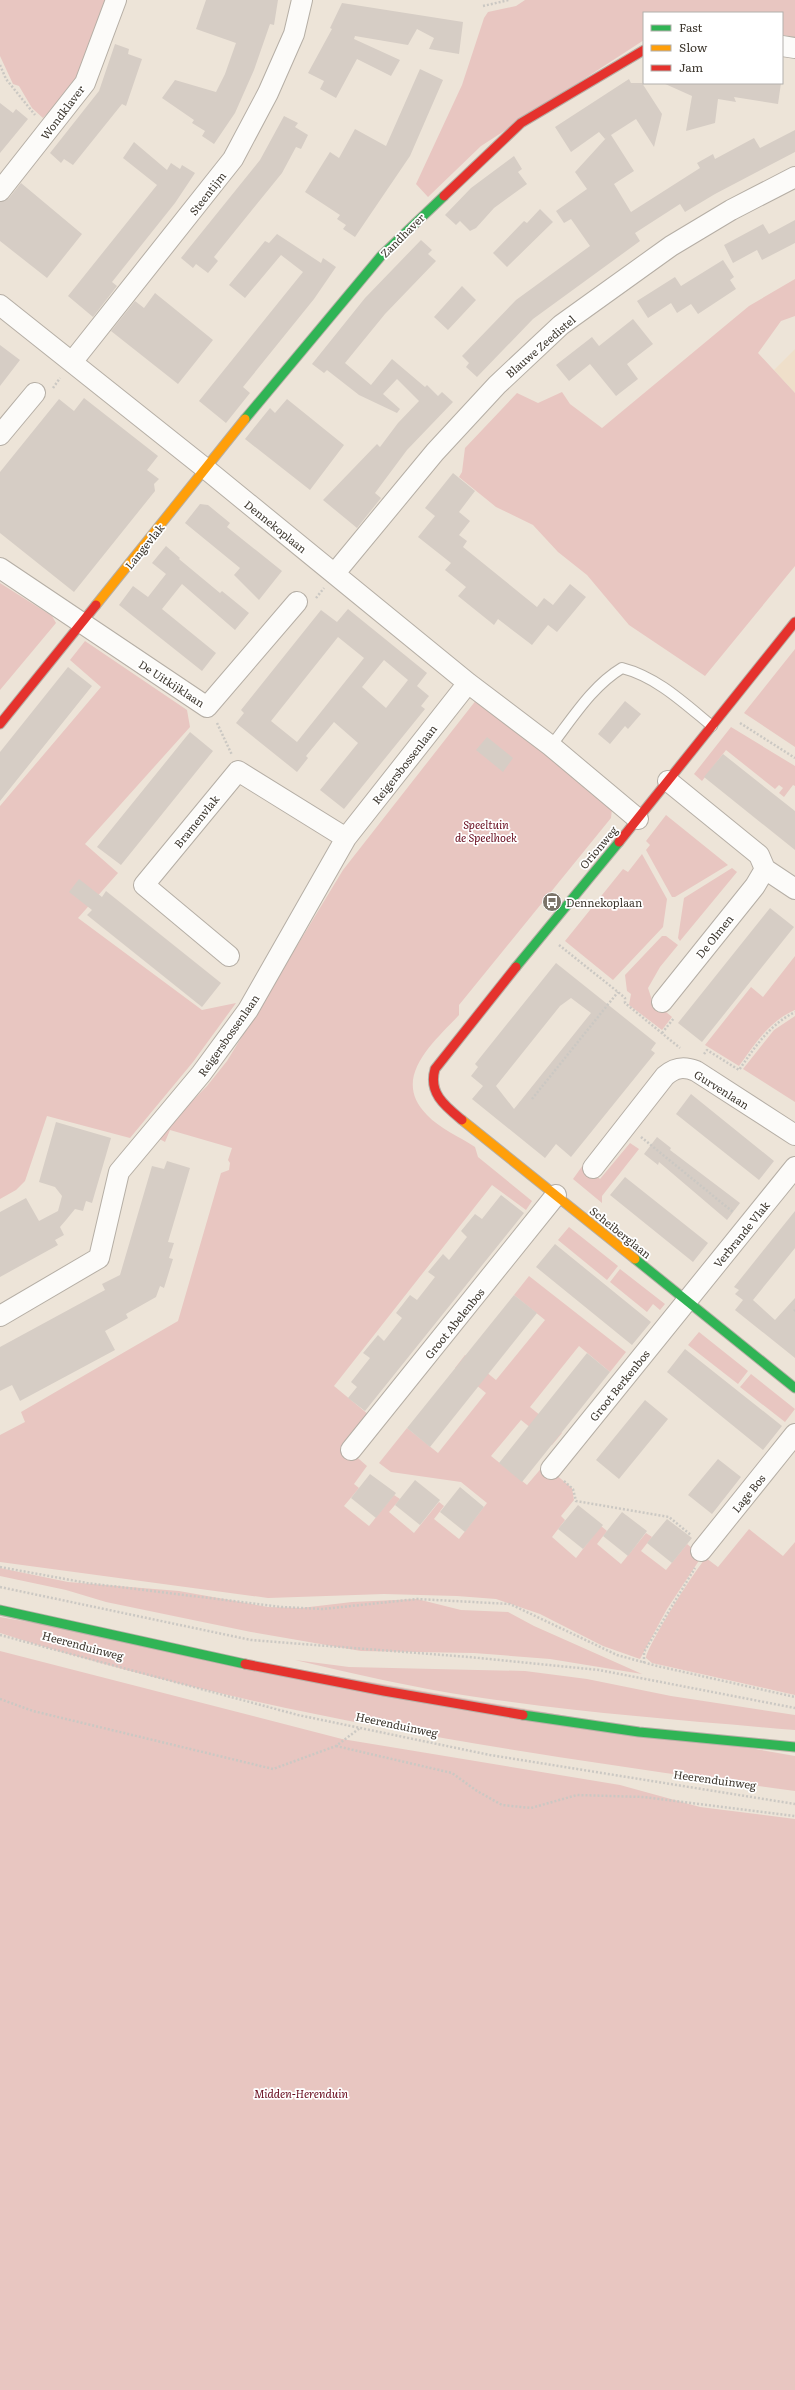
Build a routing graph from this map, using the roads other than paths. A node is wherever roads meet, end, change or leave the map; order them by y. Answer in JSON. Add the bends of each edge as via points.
{"nodes":[{"id":1,"x":116,"y":0,"type":"edge"},
{"id":2,"x":302,"y":0,"type":"edge"},
{"id":3,"x":783,"y":46,"type":"edge"},
{"id":4,"x":795,"y":48,"type":"edge"},
{"id":5,"x":643,"y":51,"type":"edge"},
{"id":6,"x":795,"y":177,"type":"edge"},
{"id":7,"x":0,"y":191,"type":"edge"},
{"id":8,"x":0,"y":305,"type":"edge"},
{"id":9,"x":72,"y":362,"type":"junction"},
{"id":10,"x":35,"y":393,"type":"road end"},
{"id":11,"x":0,"y":435,"type":"edge"},
{"id":12,"x":206,"y":469,"type":"junction"},
{"id":13,"x":0,"y":568,"type":"edge"},
{"id":14,"x":335,"y":573,"type":"junction"},
{"id":15,"x":297,"y":602,"type":"road end"},
{"id":16,"x":795,"y":622,"type":"edge"},
{"id":17,"x":82,"y":623,"type":"junction"},
{"id":18,"x":468,"y":683,"type":"junction"},
{"id":19,"x":0,"y":724,"type":"edge"},
{"id":20,"x":712,"y":726,"type":"junction"},
{"id":21,"x":551,"y":746,"type":"junction"},
{"id":22,"x":668,"y":781,"type":"junction"},
{"id":23,"x":638,"y":819,"type":"junction"},
{"id":24,"x":346,"y":838,"type":"junction"},
{"id":25,"x":765,"y":869,"type":"junction"},
{"id":26,"x":795,"y":889,"type":"edge"},
{"id":27,"x":229,"y":956,"type":"dead end"},
{"id":28,"x":662,"y":1002,"type":"dead end"},
{"id":29,"x":435,"y":1092,"type":"joint"},
{"id":30,"x":795,"y":1135,"type":"edge"},
{"id":31,"x":795,"y":1167,"type":"edge"},
{"id":32,"x":593,"y":1168,"type":"dead end"},
{"id":33,"x":556,"y":1195,"type":"junction"},
{"id":34,"x":687,"y":1300,"type":"junction"},
{"id":35,"x":0,"y":1316,"type":"edge"},
{"id":36,"x":795,"y":1388,"type":"edge"},
{"id":37,"x":795,"y":1434,"type":"edge"},
{"id":38,"x":351,"y":1450,"type":"dead end"},
{"id":39,"x":552,"y":1469,"type":"dead end"},
{"id":40,"x":698,"y":1559,"type":"road end"},
{"id":41,"x":0,"y":1610,"type":"edge"},
{"id":42,"x":795,"y":1747,"type":"edge"}],
"edges":[{"from":1,"to":7,"type":"street","name":"Wondklaver","via":[[85,83]]},
{"from":2,"to":9,"type":"street","name":"Steentijm","via":[[294,34],[234,159]]},
{"from":3,"to":4,"type":"street"},
{"from":5,"to":12,"type":"street","name":"Zandhaver","via":[[521,123],[422,215],[363,277],[286,368]]},
{"from":6,"to":14,"type":"street","name":"Blauwe Zeedistel","via":[[731,210],[671,246],[561,325],[496,385],[435,452]]},
{"from":8,"to":9,"type":"street","name":"Dennekoplaan"},
{"from":9,"to":12,"type":"street","name":"Dennekoplaan"},
{"from":10,"to":11,"type":"street"},
{"from":12,"to":14,"type":"street","name":"Dennekoplaan"},
{"from":12,"to":17,"type":"street","name":"Langevlak"},
{"from":13,"to":17,"type":"street"},
{"from":14,"to":18,"type":"street","name":"Dennekoplaan"},
{"from":15,"to":17,"type":"street","name":"De Uitkijklaan","via":[[207,707]]},
{"from":16,"to":20,"type":"street","name":"Orionweg"},
{"from":17,"to":19,"type":"street","name":"Langevlak"},
{"from":18,"to":21,"type":"street","name":"Dennekoplaan"},
{"from":18,"to":24,"type":"street","name":"Reigersbossenlaan"},
{"from":20,"to":21,"type":"lane","via":[[651,679],[622,668],[608,676],[597,687]]},
{"from":20,"to":22,"type":"street","name":"Orionweg"},
{"from":21,"to":23,"type":"street","name":"Dennekoplaan"},
{"from":22,"to":23,"type":"street","name":"Orionweg"},
{"from":22,"to":25,"type":"street","via":[[759,855]]},
{"from":23,"to":29,"type":"street","name":"Orionweg","via":[[437,1062],[432,1080]]},
{"from":24,"to":27,"type":"street","name":"Bramenvlak","via":[[238,771],[144,885]]},
{"from":24,"to":35,"type":"street","name":"Reigersbossenlaan","via":[[248,1010],[201,1074],[119,1172],[99,1258]]},
{"from":25,"to":26,"type":"street"},
{"from":25,"to":28,"type":"street","name":"De Olmen","via":[[755,886]]},
{"from":29,"to":33,"type":"street","name":"Scheiberglaan","via":[[443,1104]]},
{"from":30,"to":32,"type":"street","name":"Gurvenlaan","via":[[696,1071],[682,1067],[665,1076]]},
{"from":31,"to":34,"type":"street","name":"Verbrande Vlak"},
{"from":33,"to":34,"type":"street","name":"Scheiberglaan"},
{"from":33,"to":38,"type":"street","name":"Groot Abelenbos"},
{"from":34,"to":36,"type":"street","name":"Scheiberglaan"},
{"from":34,"to":39,"type":"street","name":"Groot Berkenbos"},
{"from":37,"to":40,"type":"street","name":"Lage Bos"},
{"from":41,"to":42,"type":"street","name":"Heerenduinweg","via":[[250,1666],[379,1691],[619,1729]]}]}
